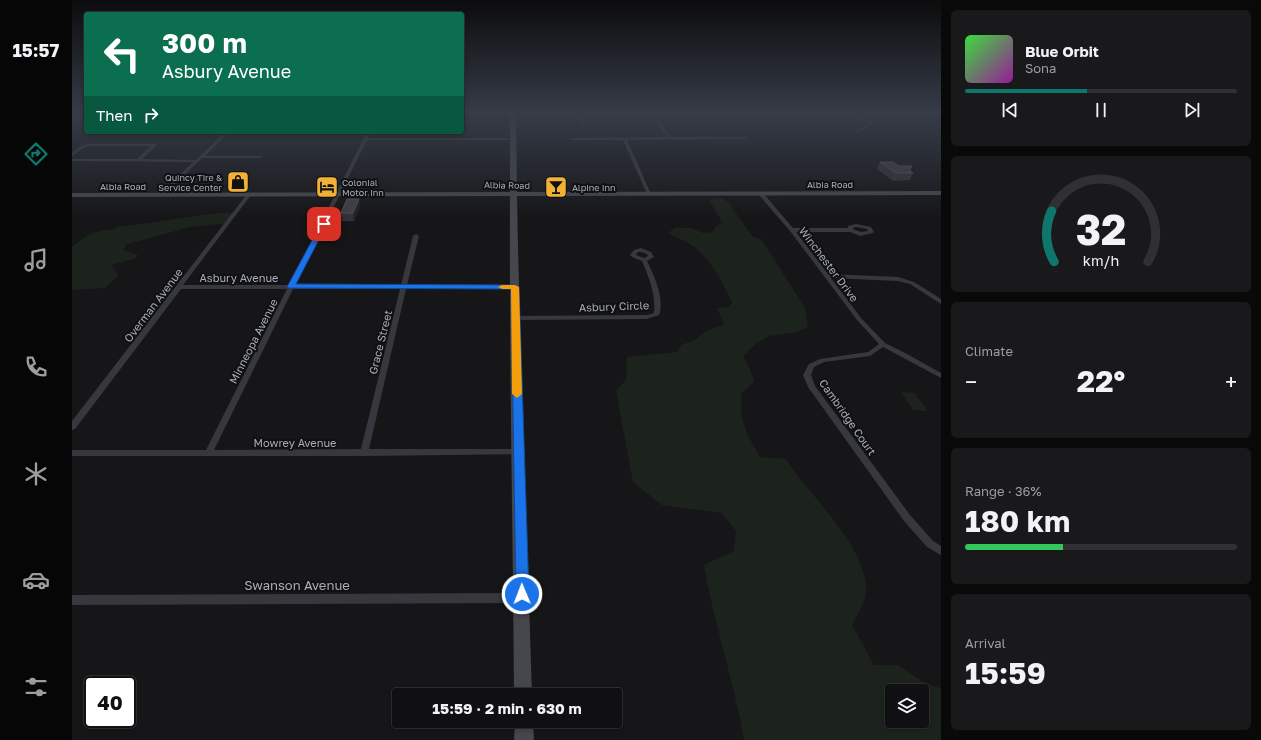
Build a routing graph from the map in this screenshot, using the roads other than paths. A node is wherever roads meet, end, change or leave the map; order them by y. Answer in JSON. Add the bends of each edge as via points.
{"nodes":[{"id":1,"x":80,"y":149,"type":"edge"},
{"id":2,"x":151,"y":149,"type":"edge"},
{"id":3,"x":209,"y":149,"type":"edge"},
{"id":4,"x":361,"y":149,"type":"edge"},
{"id":5,"x":513,"y":149,"type":"edge"},
{"id":6,"x":629,"y":149,"type":"edge"},
{"id":7,"x":72,"y":155,"type":"edge"},
{"id":8,"x":200,"y":157,"type":"junction"},
{"id":9,"x":260,"y":157,"type":"dead end"},
{"id":10,"x":72,"y":160,"type":"edge"},
{"id":11,"x":139,"y":160,"type":"junction"},
{"id":12,"x":196,"y":161,"type":"junction"},
{"id":13,"x":941,"y":193,"type":"edge"},
{"id":14,"x":339,"y":194,"type":"junction"},
{"id":15,"x":514,"y":194,"type":"junction"},
{"id":16,"x":649,"y":194,"type":"junction"},
{"id":17,"x":761,"y":194,"type":"junction"},
{"id":18,"x":72,"y":195,"type":"edge"},
{"id":19,"x":162,"y":195,"type":"junction"},
{"id":20,"x":250,"y":195,"type":"junction"},
{"id":21,"x":792,"y":230,"type":"junction"},
{"id":22,"x":851,"y":230,"type":"dead end"},
{"id":23,"x":416,"y":236,"type":"dead end"},
{"id":24,"x":644,"y":260,"type":"dead end"},
{"id":25,"x":827,"y":276,"type":"junction"},
{"id":26,"x":291,"y":287,"type":"junction"},
{"id":27,"x":403,"y":287,"type":"junction"},
{"id":28,"x":515,"y":287,"type":"junction"},
{"id":29,"x":179,"y":288,"type":"junction"},
{"id":30,"x":941,"y":302,"type":"edge"},
{"id":31,"x":514,"y":318,"type":"junction"},
{"id":32,"x":883,"y":344,"type":"junction"},
{"id":33,"x":941,"y":376,"type":"edge"},
{"id":34,"x":72,"y":427,"type":"edge"},
{"id":35,"x":519,"y":452,"type":"junction"},
{"id":36,"x":72,"y":453,"type":"edge"},
{"id":37,"x":208,"y":453,"type":"junction"},
{"id":38,"x":364,"y":453,"type":"junction"},
{"id":39,"x":941,"y":551,"type":"edge"},
{"id":40,"x":522,"y":598,"type":"junction"},
{"id":41,"x":72,"y":600,"type":"edge"},
{"id":42,"x":523,"y":688,"type":"edge"},
{"id":43,"x":524,"y":728,"type":"edge"},
{"id":44,"x":524,"y":740,"type":"edge"}],
"edges":[{"from":1,"to":7,"type":"street"},
{"from":2,"to":11,"type":"street"},
{"from":3,"to":8,"type":"street"},
{"from":4,"to":14,"type":"street","name":"Minneopa Avenue"},
{"from":5,"to":15,"type":"street"},
{"from":6,"to":16,"type":"street"},
{"from":8,"to":9,"type":"street"},
{"from":8,"to":12,"type":"street"},
{"from":10,"to":11,"type":"street"},
{"from":11,"to":12,"type":"street"},
{"from":12,"to":19,"type":"street"},
{"from":13,"to":17,"type":"street","name":"Albia Road"},
{"from":14,"to":15,"type":"street","name":"Albia Road"},
{"from":14,"to":20,"type":"street","name":"Albia Road"},
{"from":14,"to":26,"type":"street","name":"Minneopa Avenue"},
{"from":15,"to":16,"type":"street","name":"Albia Road"},
{"from":15,"to":28,"type":"street"},
{"from":16,"to":17,"type":"street","name":"Albia Road"},
{"from":17,"to":21,"type":"street","name":"Winchester Drive"},
{"from":18,"to":19,"type":"street","name":"Albia Road"},
{"from":19,"to":20,"type":"street","name":"Albia Road"},
{"from":20,"to":29,"type":"street","name":"Overman Avenue"},
{"from":21,"to":22,"type":"street"},
{"from":21,"to":25,"type":"street","name":"Winchester Drive"},
{"from":23,"to":27,"type":"street","name":"Grace Street"},
{"from":24,"to":31,"type":"street","name":"Asbury Circle","via":[[657,297],[657,314],[647,317]]},
{"from":25,"to":30,"type":"street","via":[[898,279],[912,283]]},
{"from":25,"to":32,"type":"street","name":"Winchester Drive","via":[[864,326]]},
{"from":26,"to":27,"type":"street","name":"Asbury Avenue"},
{"from":26,"to":29,"type":"street","name":"Asbury Avenue"},
{"from":26,"to":37,"type":"street","name":"Minneopa Avenue"},
{"from":27,"to":28,"type":"street","name":"Asbury Avenue"},
{"from":27,"to":38,"type":"street","name":"Grace Street"},
{"from":28,"to":31,"type":"street"},
{"from":29,"to":34,"type":"street","name":"Overman Avenue"},
{"from":31,"to":35,"type":"street"},
{"from":32,"to":33,"type":"street"},
{"from":32,"to":39,"type":"street","name":"Cambridge Court","via":[[870,354],[822,360],[811,366],[807,375],[812,387],[907,518],[930,544]]},
{"from":35,"to":38,"type":"street","name":"Mowrey Avenue"},
{"from":35,"to":40,"type":"street"},
{"from":36,"to":37,"type":"street","name":"Mowrey Avenue"},
{"from":37,"to":38,"type":"street","name":"Mowrey Avenue"},
{"from":40,"to":41,"type":"street","name":"Swanson Avenue"},
{"from":40,"to":42,"type":"street"},
{"from":43,"to":44,"type":"street"}]}
